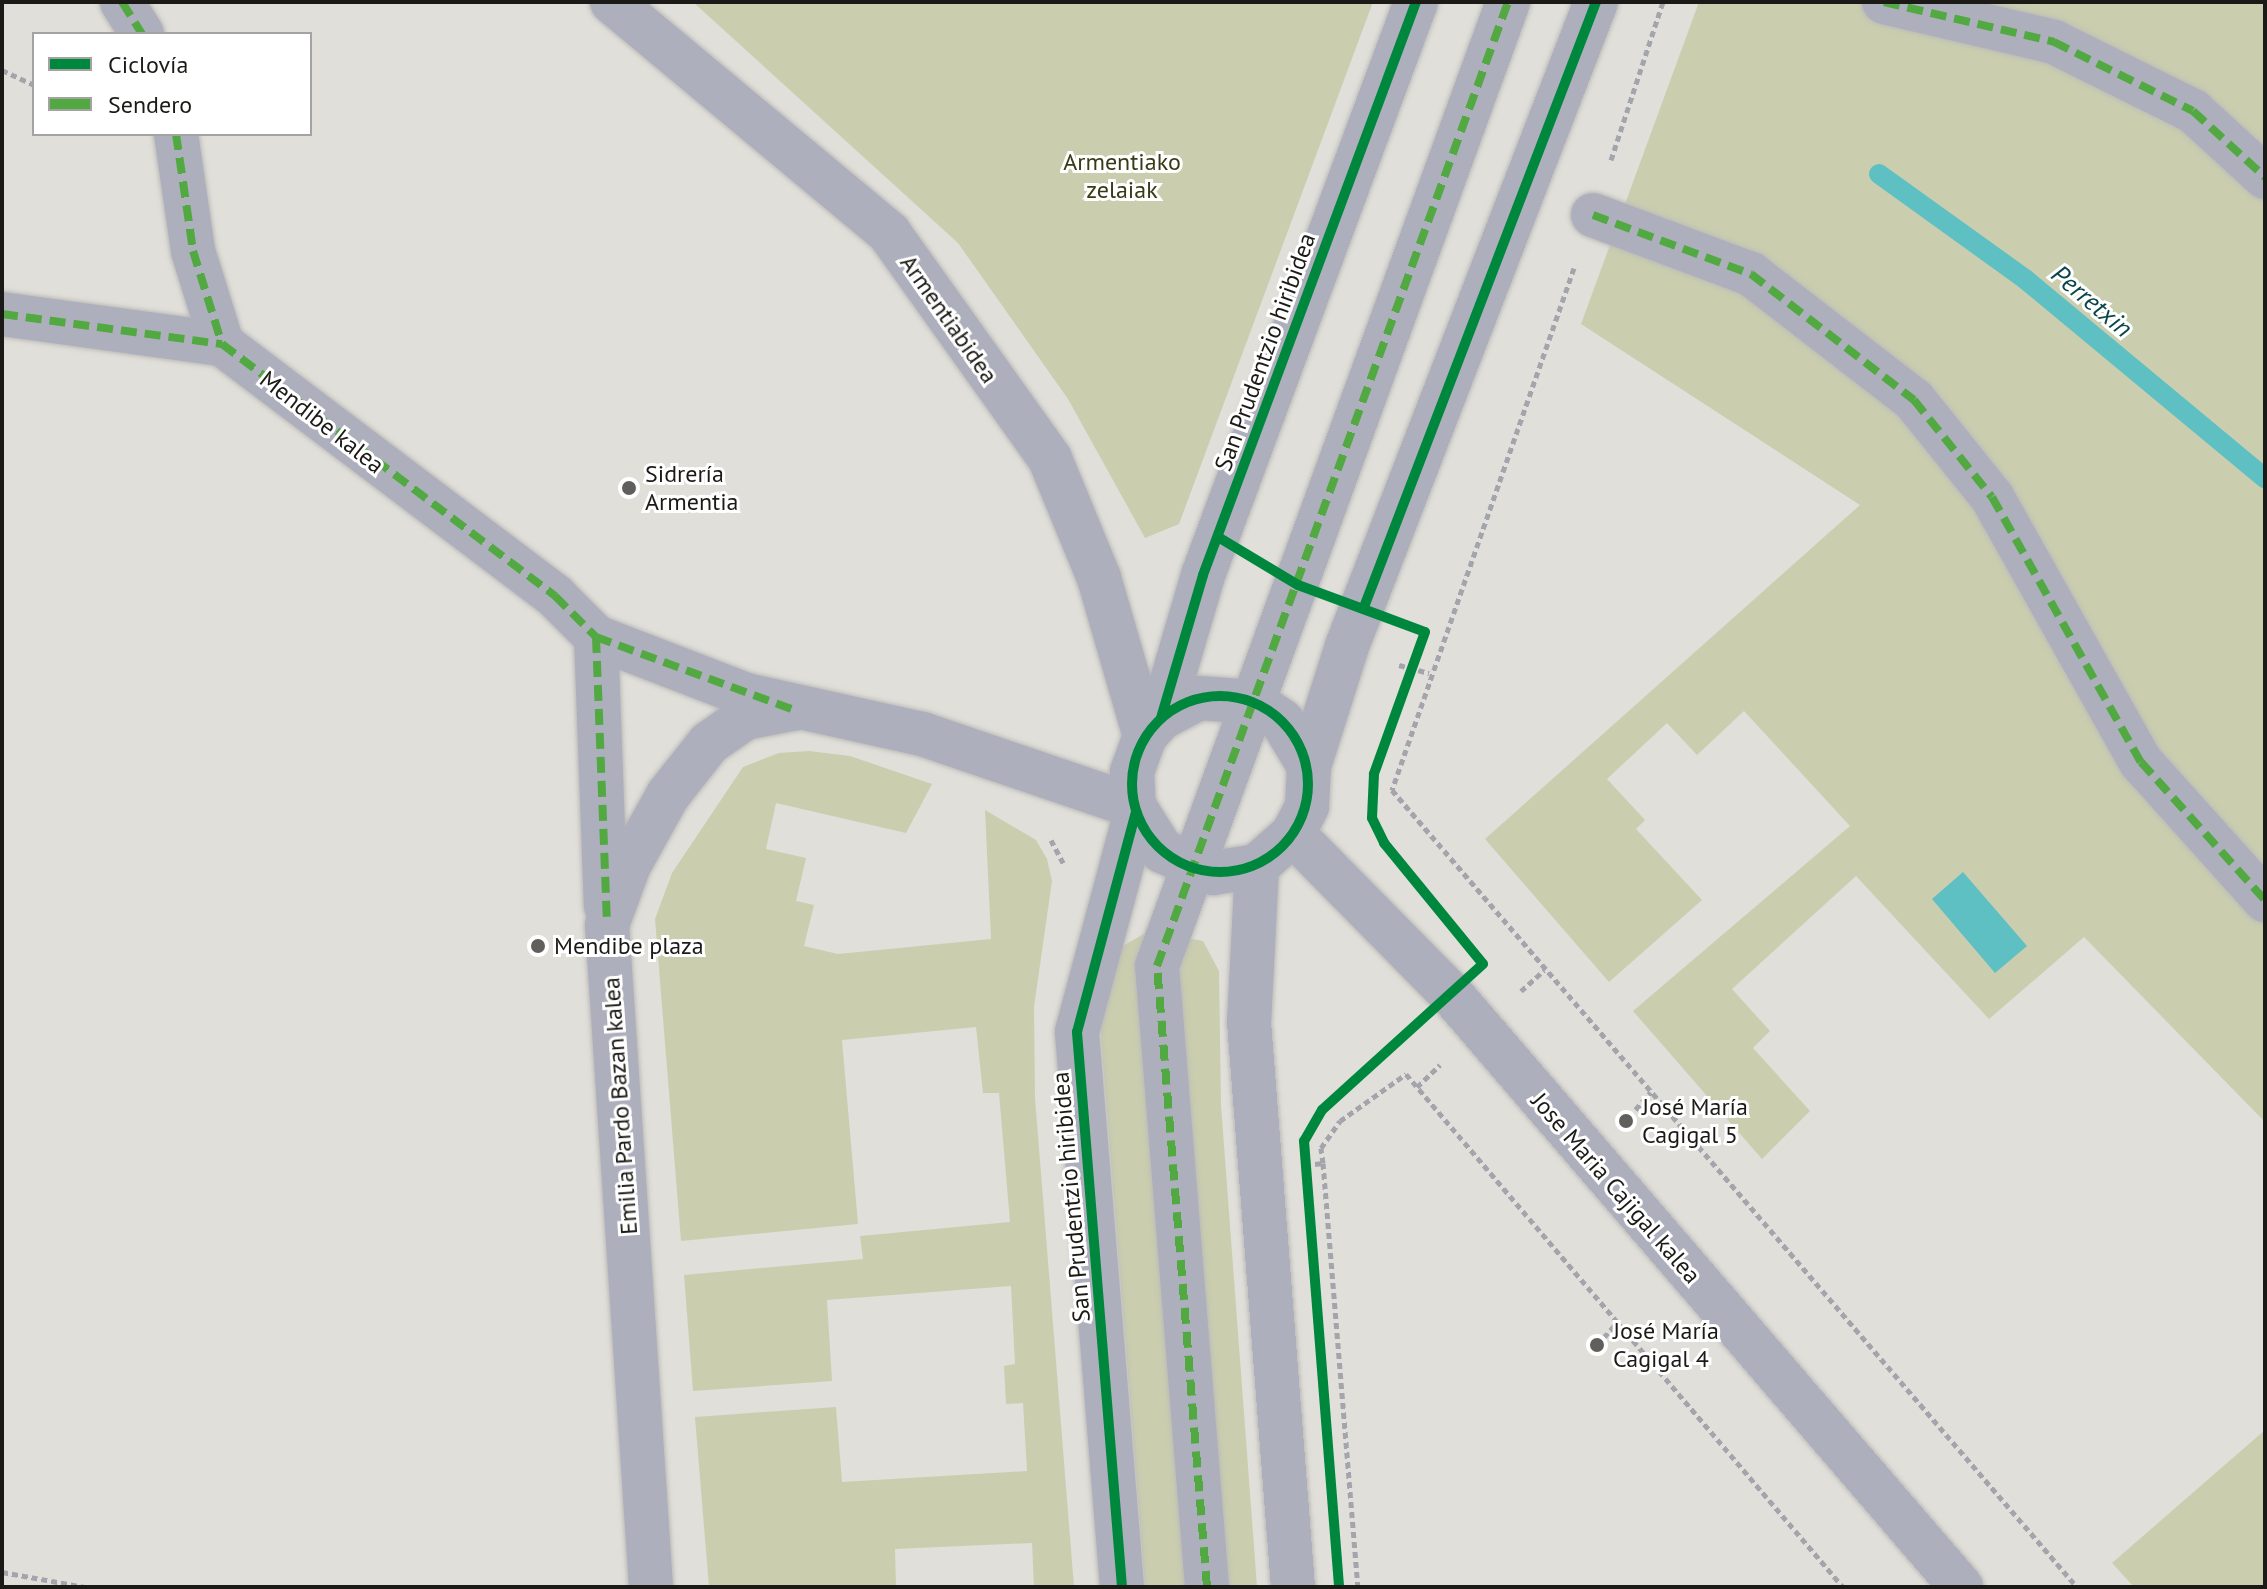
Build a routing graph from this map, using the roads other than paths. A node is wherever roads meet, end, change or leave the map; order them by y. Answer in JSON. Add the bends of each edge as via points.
{"nodes":[{"id":1,"x":122,"y":2,"type":"edge"},
{"id":2,"x":612,"y":2,"type":"edge"},
{"id":3,"x":1416,"y":2,"type":"edge"},
{"id":4,"x":1508,"y":2,"type":"edge"},
{"id":5,"x":1596,"y":2,"type":"edge"},
{"id":6,"x":1884,"y":2,"type":"edge"},
{"id":7,"x":141,"y":32,"type":"edge"},
{"id":8,"x":176,"y":136,"type":"edge"},
{"id":9,"x":2265,"y":177,"type":"edge"},
{"id":10,"x":1593,"y":215,"type":"road end"},
{"id":11,"x":2,"y":314,"type":"edge"},
{"id":12,"x":222,"y":344,"type":"junction"},
{"id":13,"x":596,"y":637,"type":"junction"},
{"id":14,"x":1254,"y":702,"type":"junction"},
{"id":15,"x":792,"y":709,"type":"junction"},
{"id":16,"x":1153,"y":727,"type":"junction"},
{"id":17,"x":1309,"y":766,"type":"junction"},
{"id":18,"x":1135,"y":809,"type":"junction"},
{"id":19,"x":1293,"y":834,"type":"junction"},
{"id":20,"x":1257,"y":866,"type":"junction"},
{"id":21,"x":1194,"y":869,"type":"junction"},
{"id":22,"x":2265,"y":900,"type":"edge"},
{"id":23,"x":607,"y":925,"type":"junction"},
{"id":24,"x":651,"y":1587,"type":"edge"},
{"id":25,"x":1122,"y":1587,"type":"edge"},
{"id":26,"x":1207,"y":1587,"type":"edge"},
{"id":27,"x":1293,"y":1587,"type":"edge"},
{"id":28,"x":1961,"y":1587,"type":"edge"}],
"edges":[{"from":1,"to":7,"type":"street"},
{"from":2,"to":16,"type":"street","name":"Armentiabidea","via":[[889,233],[1050,459]]},
{"from":3,"to":16,"type":"street","name":"San Prudentzio hiribidea","via":[[1203,575]]},
{"from":4,"to":14,"type":"street"},
{"from":5,"to":17,"type":"street","via":[[1347,646]]},
{"from":6,"to":9,"type":"street","via":[[2054,42],[2193,111]]},
{"from":8,"to":12,"type":"street","via":[[193,251]]},
{"from":10,"to":22,"type":"street","via":[[1751,274],[1914,400],[1992,497],[2141,762]]},
{"from":11,"to":12,"type":"street","name":"Mendibe kalea"},
{"from":12,"to":13,"type":"street","name":"Mendibe kalea","via":[[555,596]]},
{"from":13,"to":15,"type":"street","name":"Mendibe kalea"},
{"from":13,"to":23,"type":"street"},
{"from":14,"to":16,"type":"street","via":[[1199,698]]},
{"from":14,"to":17,"type":"street","via":[[1282,721]]},
{"from":14,"to":21,"type":"street"},
{"from":15,"to":18,"type":"street","via":[[922,734]]},
{"from":15,"to":23,"type":"street","name":"Emilia Pardo Bazan kalea","via":[[745,718],[709,743],[668,795],[637,851]]},
{"from":16,"to":18,"type":"street","name":"San Prudentzio hiribidea","via":[[1132,772]]},
{"from":17,"to":19,"type":"street","via":[[1307,806]]},
{"from":18,"to":21,"type":"street","via":[[1162,851]]},
{"from":18,"to":25,"type":"street","name":"San Prudentzio hiribidea","via":[[1077,1032]]},
{"from":19,"to":20,"type":"street"},
{"from":19,"to":28,"type":"street","name":"Jose Maria Cajigal kalea","via":[[1452,995]]},
{"from":20,"to":21,"type":"street","via":[[1213,873]]},
{"from":20,"to":27,"type":"street","via":[[1249,1022]]},
{"from":21,"to":26,"type":"street","via":[[1157,966]]},
{"from":23,"to":24,"type":"street","name":"Emilia Pardo Bazan kalea"}]}
